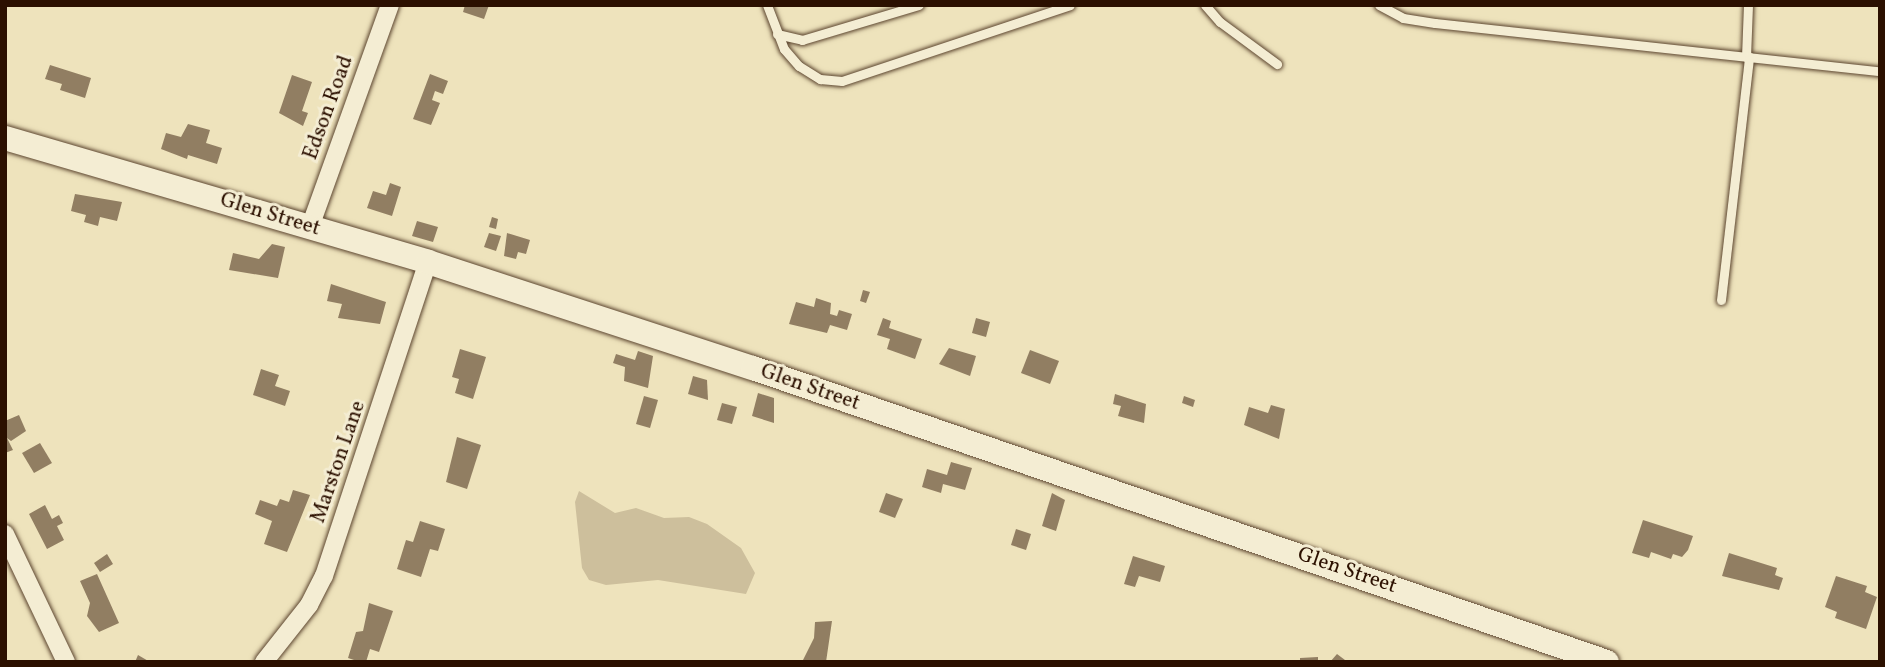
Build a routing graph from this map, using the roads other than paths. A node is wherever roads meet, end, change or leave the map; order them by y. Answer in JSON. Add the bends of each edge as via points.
{"nodes":[{"id":1,"x":390,"y":5,"type":"edge"},
{"id":2,"x":767,"y":5,"type":"edge"},
{"id":3,"x":919,"y":5,"type":"edge"},
{"id":4,"x":1070,"y":5,"type":"edge"},
{"id":5,"x":1205,"y":5,"type":"edge"},
{"id":6,"x":1379,"y":5,"type":"edge"},
{"id":7,"x":1748,"y":5,"type":"edge"},
{"id":8,"x":776,"y":34,"type":"junction"},
{"id":9,"x":1747,"y":57,"type":"junction"},
{"id":10,"x":1277,"y":64,"type":"dead end"},
{"id":11,"x":1880,"y":71,"type":"edge"},
{"id":12,"x":5,"y":138,"type":"edge"},
{"id":13,"x":310,"y":227,"type":"junction"},
{"id":14,"x":428,"y":262,"type":"junction"},
{"id":15,"x":1721,"y":300,"type":"dead end"},
{"id":16,"x":5,"y":534,"type":"edge"},
{"id":17,"x":65,"y":662,"type":"edge"},
{"id":18,"x":264,"y":662,"type":"edge"},
{"id":19,"x":1607,"y":662,"type":"edge"}],
"edges":[{"from":1,"to":13,"type":"street","name":"Edson Road"},
{"from":2,"to":8,"type":"lane"},
{"from":3,"to":8,"type":"lane","via":[[802,40]]},
{"from":4,"to":8,"type":"lane","via":[[842,81],[820,79],[799,66]]},
{"from":5,"to":10,"type":"lane"},
{"from":6,"to":9,"type":"lane","via":[[1403,18],[1435,23]]},
{"from":7,"to":9,"type":"lane"},
{"from":9,"to":11,"type":"lane"},
{"from":9,"to":15,"type":"lane"},
{"from":12,"to":13,"type":"street","name":"Glen Street"},
{"from":13,"to":14,"type":"street","name":"Glen Street"},
{"from":14,"to":18,"type":"street","name":"Marston Lane","via":[[324,576],[309,605]]},
{"from":14,"to":19,"type":"street","name":"Glen Street","via":[[754,368]]},
{"from":16,"to":17,"type":"street"}]}
